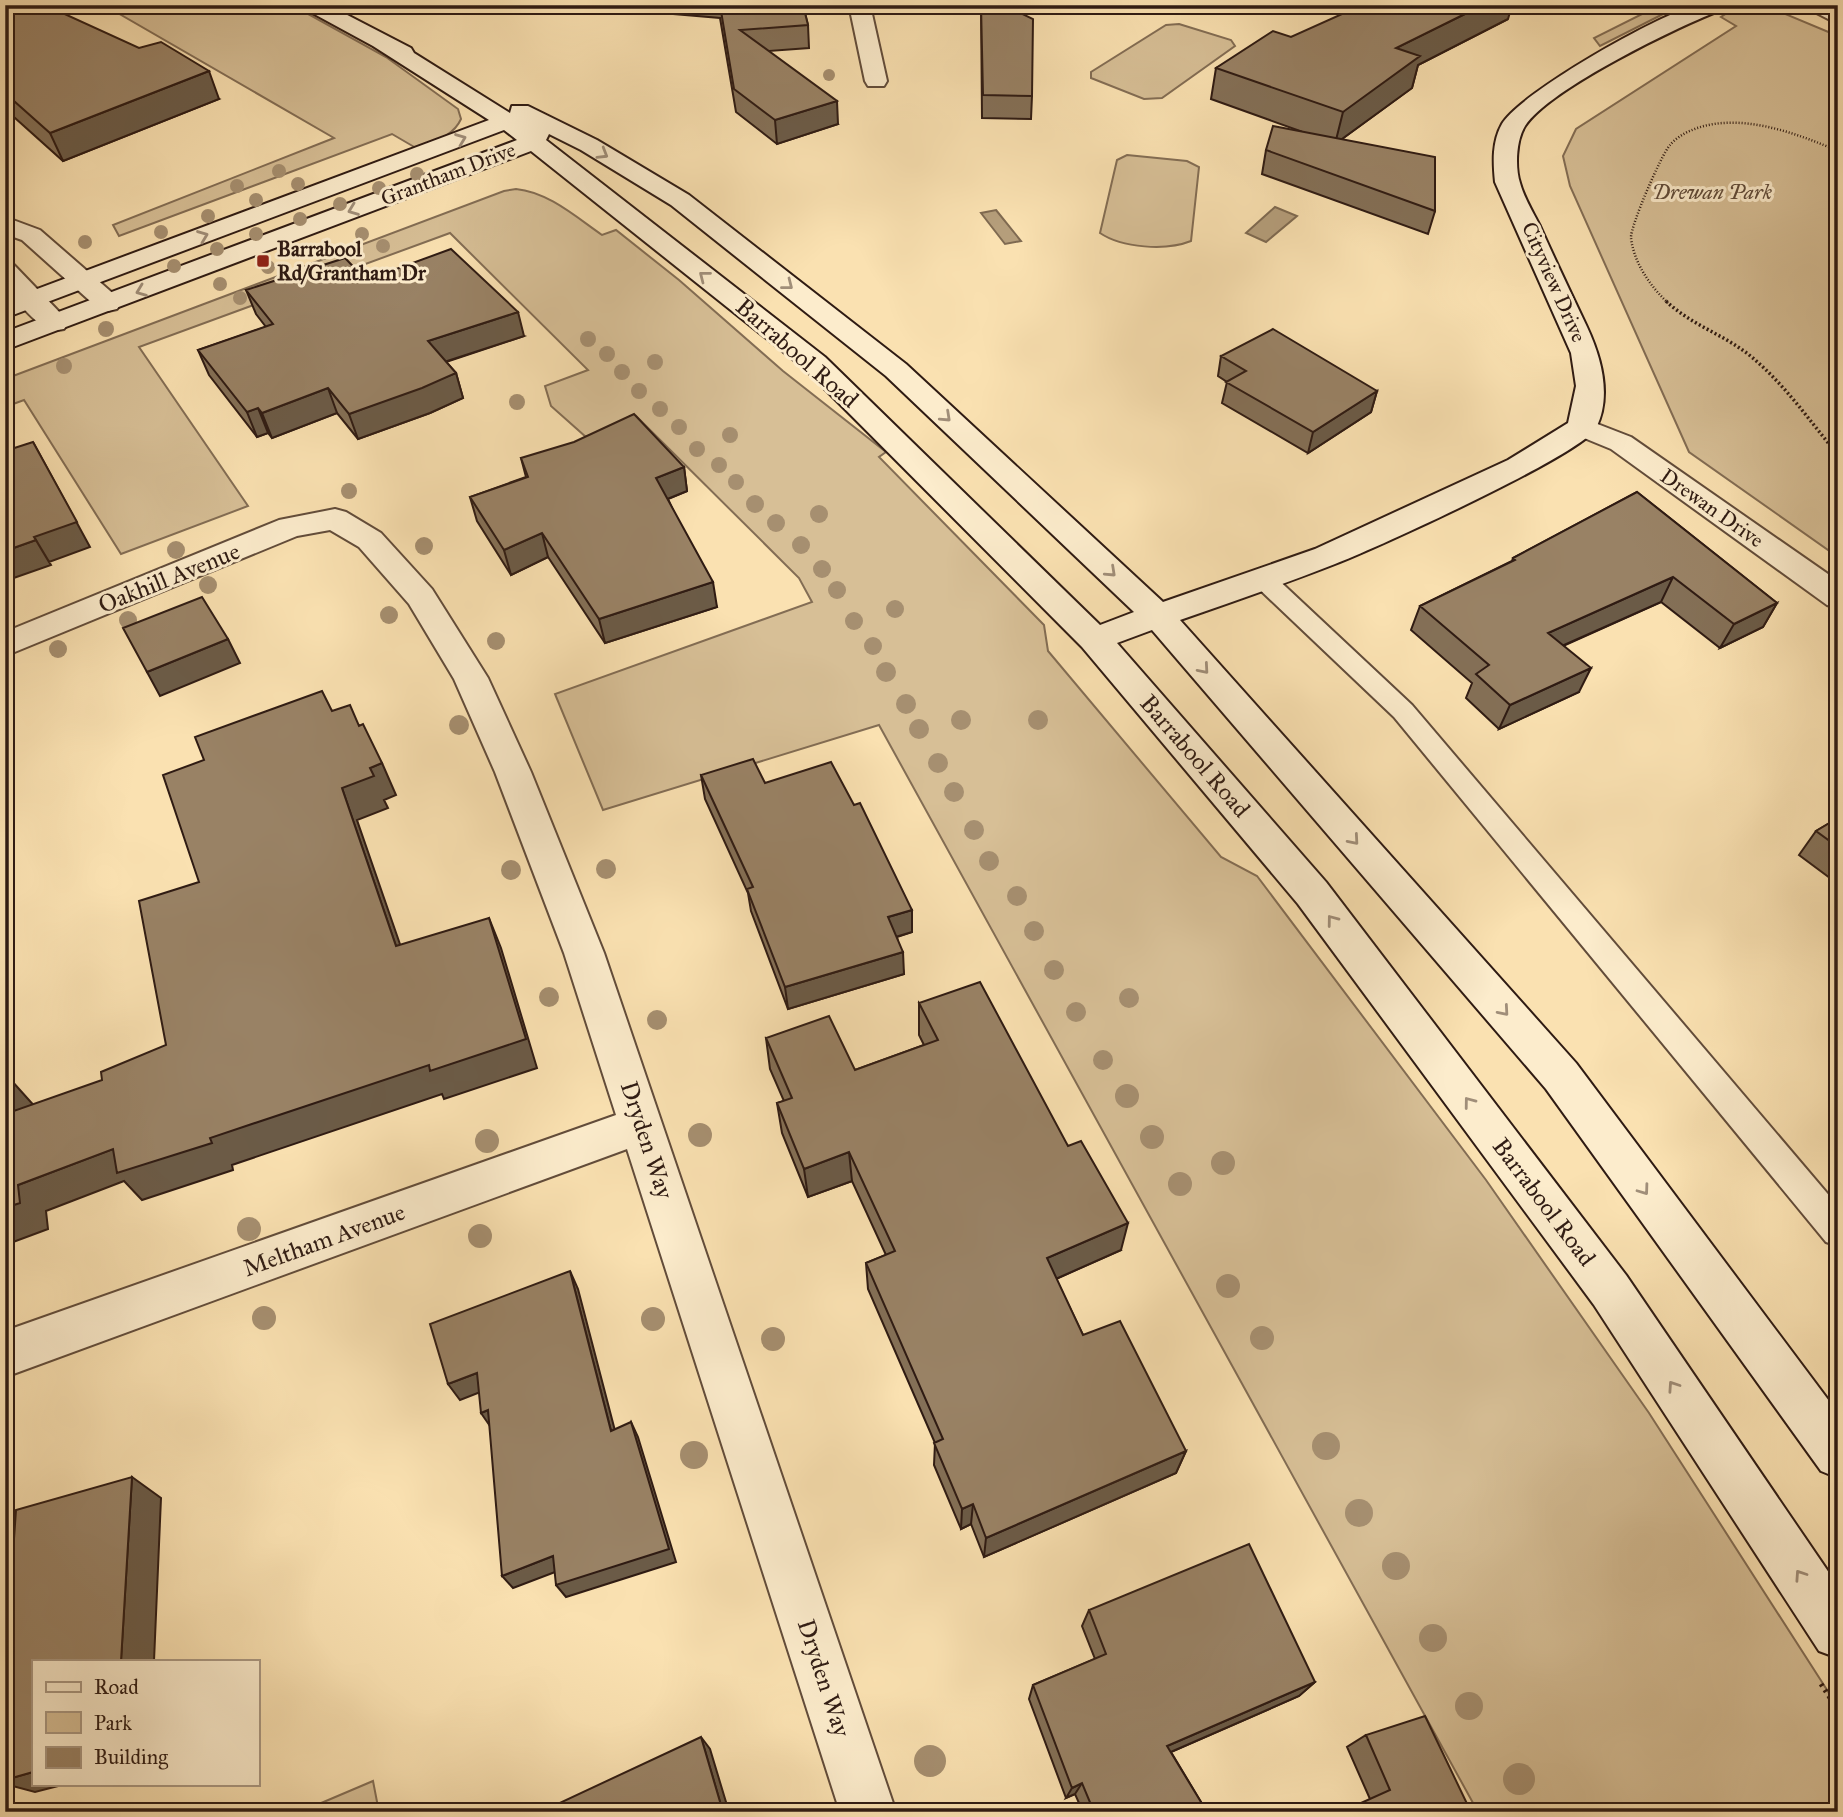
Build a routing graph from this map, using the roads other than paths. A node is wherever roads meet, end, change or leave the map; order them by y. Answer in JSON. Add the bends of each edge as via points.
{"nodes":[{"id":1,"x":312,"y":5,"type":"edge"},
{"id":2,"x":859,"y":5,"type":"edge"},
{"id":3,"x":1717,"y":5,"type":"edge"},
{"id":4,"x":1808,"y":5,"type":"edge"},
{"id":5,"x":1838,"y":19,"type":"edge"},
{"id":6,"x":381,"y":42,"type":"junction"},
{"id":7,"x":876,"y":81,"type":"dead end"},
{"id":8,"x":528,"y":128,"type":"junction"},
{"id":9,"x":5,"y":225,"type":"edge"},
{"id":10,"x":5,"y":271,"type":"edge"},
{"id":11,"x":84,"y":280,"type":"junction"},
{"id":12,"x":32,"y":300,"type":"junction"},
{"id":13,"x":108,"y":303,"type":"junction"},
{"id":14,"x":5,"y":310,"type":"edge"},
{"id":15,"x":54,"y":323,"type":"junction"},
{"id":16,"x":5,"y":342,"type":"edge"},
{"id":17,"x":1583,"y":427,"type":"junction"},
{"id":18,"x":335,"y":519,"type":"joint"},
{"id":19,"x":1263,"y":579,"type":"junction"},
{"id":20,"x":1838,"y":597,"type":"edge"},
{"id":21,"x":1159,"y":617,"type":"junction"},
{"id":22,"x":1094,"y":639,"type":"junction"},
{"id":23,"x":5,"y":645,"type":"edge"},
{"id":24,"x":642,"y":1125,"type":"junction"},
{"id":25,"x":1838,"y":1231,"type":"edge"},
{"id":26,"x":5,"y":1354,"type":"edge"},
{"id":27,"x":1838,"y":1454,"type":"edge"},
{"id":28,"x":1838,"y":1632,"type":"edge"},
{"id":29,"x":868,"y":1812,"type":"edge"}],
"edges":[{"from":1,"to":6,"type":"street","name":"Barrabool Road"},
{"from":2,"to":7,"type":"street"},
{"from":3,"to":17,"type":"street","name":"Cityview Drive","via":[[1674,21],[1554,90],[1515,123],[1504,151],[1507,182],[1585,353],[1590,386]]},
{"from":4,"to":5,"type":"lane"},
{"from":6,"to":8,"type":"street","name":"Barrabool Road"},
{"from":6,"to":8,"type":"street","name":"Barrabool Road"},
{"from":11,"to":8,"type":"street","name":"Grantham Drive","one_way":true},
{"from":8,"to":13,"type":"street","name":"Grantham Drive","one_way":true},
{"from":8,"to":21,"type":"street","name":"Barrabool Road","one_way":true,"via":[[589,145],[680,200],[896,370]]},
{"from":22,"to":8,"type":"street","name":"Barrabool Road","one_way":true,"via":[[815,363]]},
{"from":9,"to":11,"type":"street","via":[[31,235]]},
{"from":10,"to":12,"type":"street"},
{"from":11,"to":12,"type":"street","name":"Grantham Drive"},
{"from":11,"to":13,"type":"street"},
{"from":12,"to":14,"type":"street","name":"Grantham Drive"},
{"from":12,"to":15,"type":"street"},
{"from":13,"to":15,"type":"street","name":"Grantham Drive"},
{"from":15,"to":16,"type":"street","name":"Grantham Drive"},
{"from":17,"to":19,"type":"street","via":[[1519,467],[1326,556]]},
{"from":17,"to":20,"type":"street","name":"Drewan Drive","via":[[1621,443]]},
{"from":18,"to":23,"type":"street","name":"Oakhill Avenue","via":[[290,527]]},
{"from":18,"to":24,"type":"street","name":"Dryden Way","via":[[370,540],[421,597],[471,678],[584,953]]},
{"from":19,"to":21,"type":"street"},
{"from":19,"to":25,"type":"lane","via":[[1404,711]]},
{"from":21,"to":22,"type":"street"},
{"from":21,"to":27,"type":"street","name":"Barrabool Road","one_way":true,"via":[[1561,1076]]},
{"from":28,"to":22,"type":"street","name":"Barrabool Road","one_way":true,"via":[[1610,1290],[1312,892]]},
{"from":24,"to":26,"type":"street","name":"Meltham Avenue"},
{"from":24,"to":29,"type":"street","name":"Dryden Way"}]}
